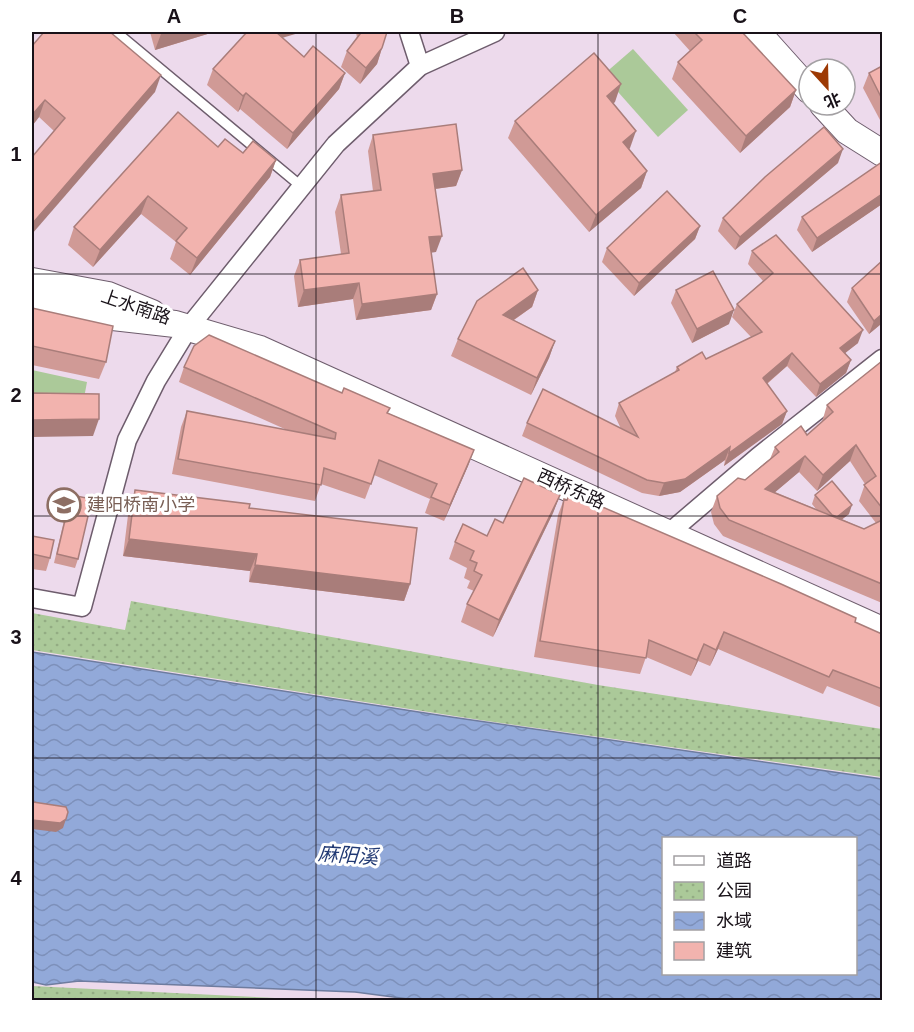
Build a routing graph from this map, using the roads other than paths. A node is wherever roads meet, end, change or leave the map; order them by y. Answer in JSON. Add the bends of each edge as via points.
{"nodes":[{"id":1,"x":116,"y":32,"type":"edge"},
{"id":2,"x":409,"y":32,"type":"edge"},
{"id":3,"x":495,"y":32,"type":"edge"},
{"id":4,"x":758,"y":32,"type":"edge"},
{"id":5,"x":420,"y":66,"type":"junction"},
{"id":6,"x":797,"y":76,"type":"edge"},
{"id":7,"x":834,"y":117,"type":"edge"},
{"id":8,"x":882,"y":153,"type":"edge"},
{"id":9,"x":302,"y":187,"type":"junction"},
{"id":10,"x":32,"y":280,"type":"edge"},
{"id":11,"x":32,"y":304,"type":"edge"},
{"id":12,"x":189,"y":327,"type":"junction"},
{"id":13,"x":882,"y":359,"type":"edge"},
{"id":14,"x":669,"y":533,"type":"junction"},
{"id":15,"x":32,"y":598,"type":"edge"},
{"id":16,"x":882,"y":630,"type":"edge"}],
"edges":[{"from":1,"to":9,"type":"lane"},
{"from":2,"to":5,"type":"street"},
{"from":3,"to":5,"type":"street"},
{"from":4,"to":6,"type":"main road"},
{"from":5,"to":9,"type":"street","via":[[336,144]]},
{"from":7,"to":8,"type":"main road","via":[[847,131]]},
{"from":9,"to":12,"type":"street"},
{"from":10,"to":12,"type":"main road","name":"上水南路","via":[[108,295]]},
{"from":11,"to":12,"type":"main road","name":"上水南路"},
{"from":12,"to":14,"type":"main road","name":"西桥东路","via":[[260,349]]},
{"from":12,"to":15,"type":"street","via":[[156,381],[128,440],[82,607]]},
{"from":13,"to":14,"type":"street"},
{"from":14,"to":16,"type":"main road","name":"西桥东路"}]}
